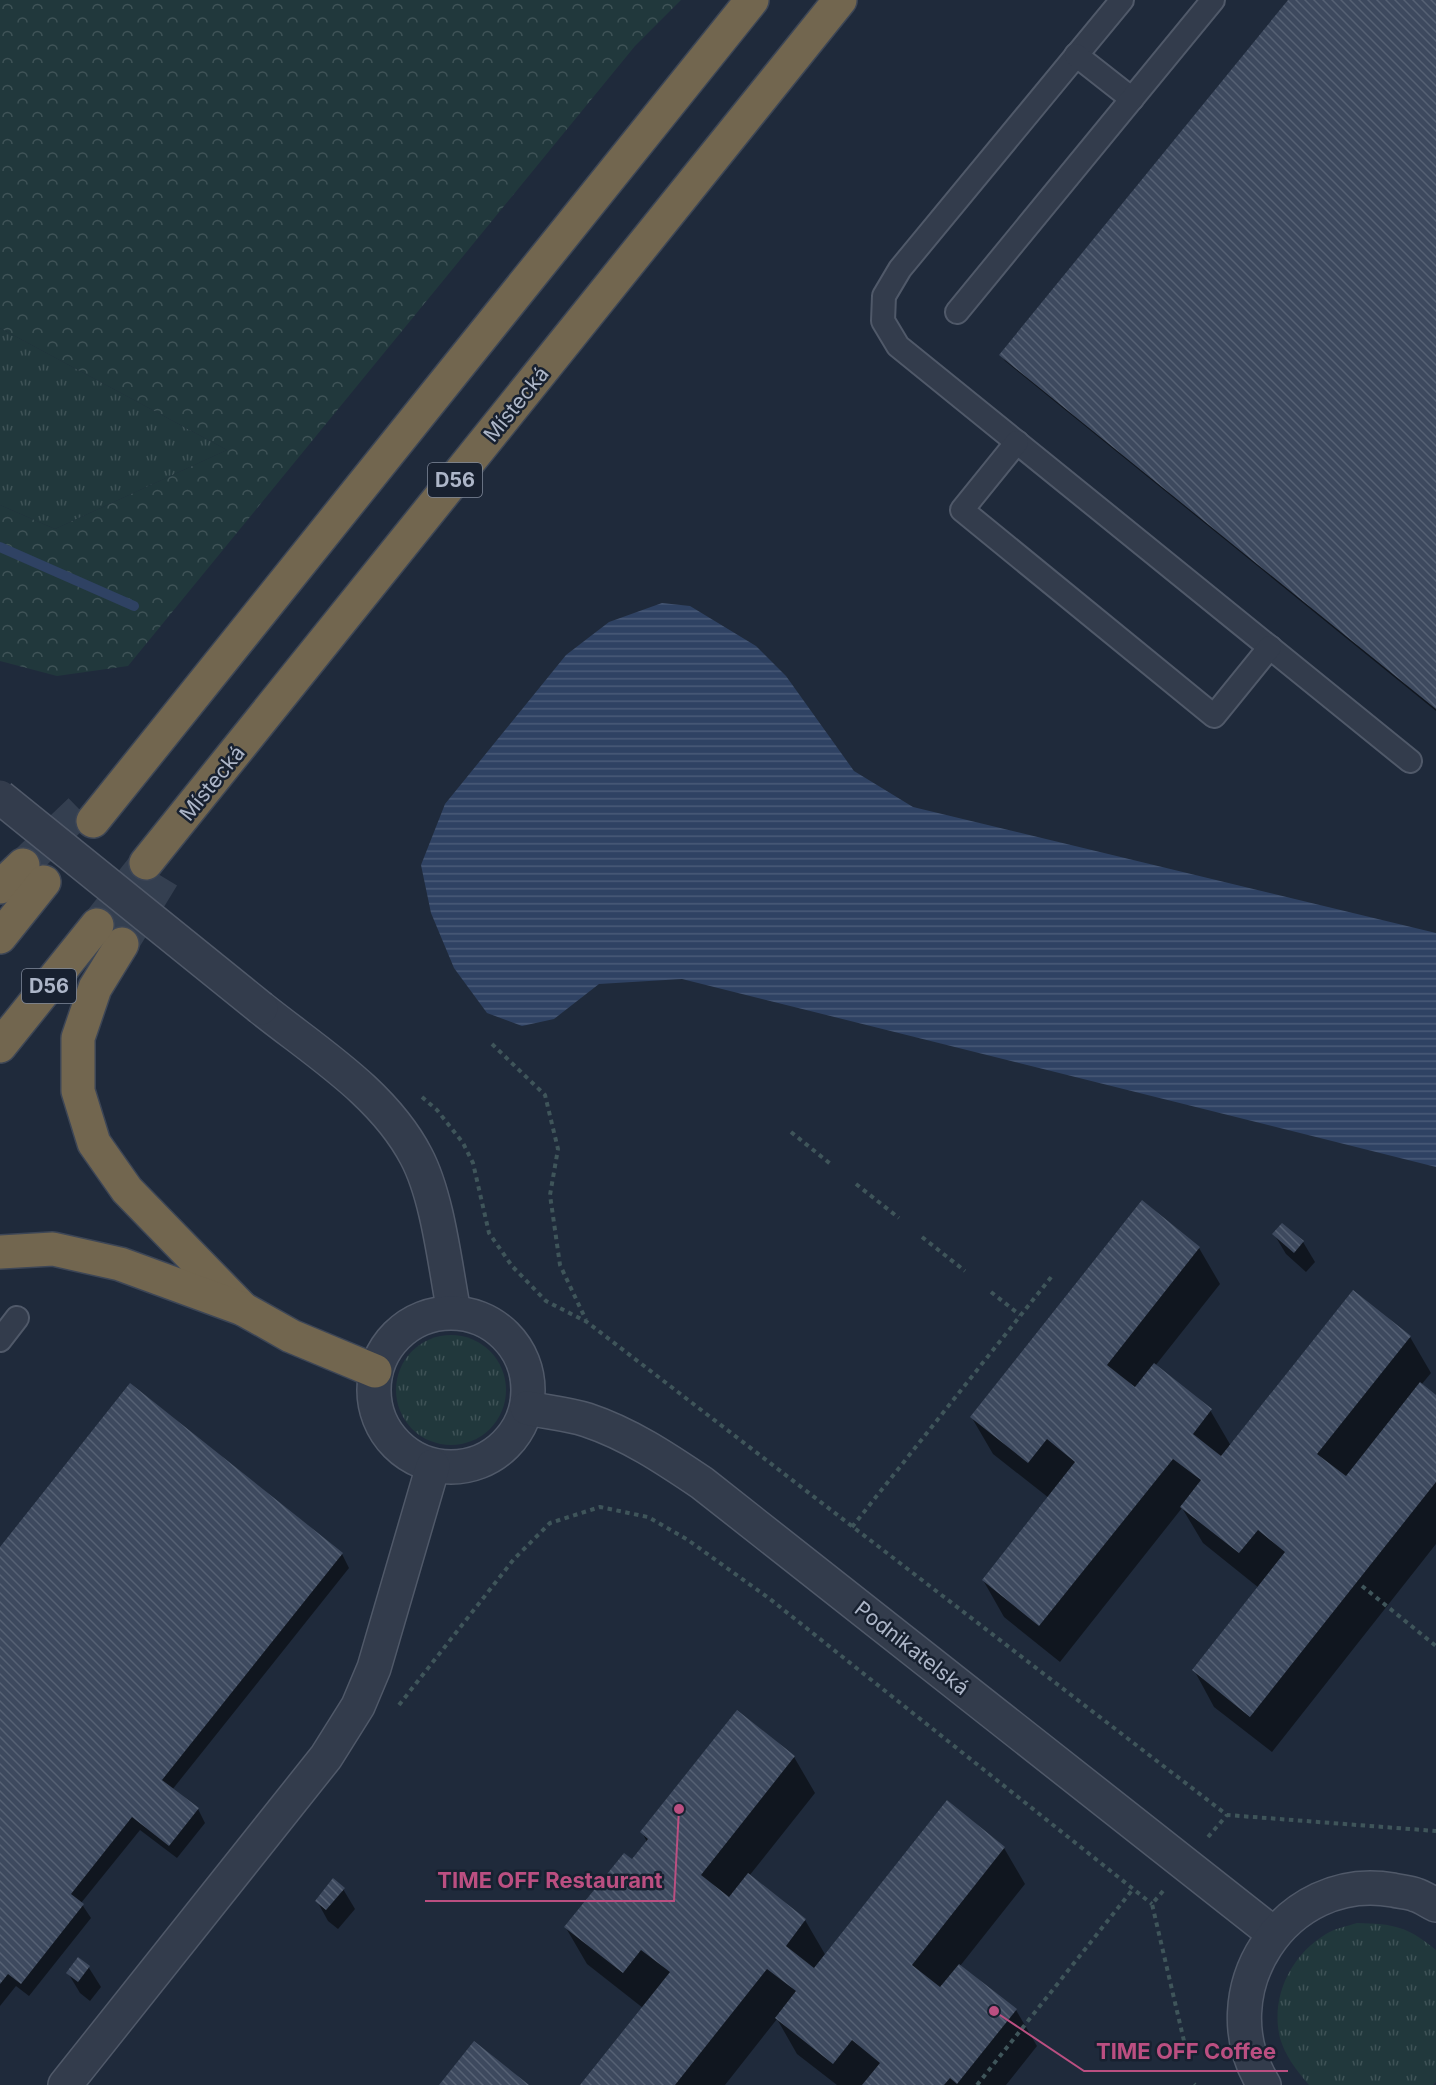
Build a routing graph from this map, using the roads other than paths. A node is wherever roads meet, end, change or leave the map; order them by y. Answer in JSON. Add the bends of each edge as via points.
{"nodes":[{"id":1,"x":752,"y":0,"type":"edge"},
{"id":2,"x":840,"y":0,"type":"edge"},
{"id":3,"x":1122,"y":0,"type":"edge"},
{"id":4,"x":1213,"y":0,"type":"edge"},
{"id":5,"x":1076,"y":55,"type":"junction"},
{"id":6,"x":1132,"y":99,"type":"junction"},
{"id":7,"x":957,"y":312,"type":"dead end"},
{"id":8,"x":1017,"y":442,"type":"junction"},
{"id":9,"x":1270,"y":647,"type":"junction"},
{"id":10,"x":1410,"y":761,"type":"dead end"},
{"id":11,"x":0,"y":797,"type":"edge"},
{"id":12,"x":86,"y":816,"type":"tunnel mouth"},
{"id":13,"x":155,"y":870,"type":"tunnel mouth"},
{"id":14,"x":0,"y":887,"type":"edge"},
{"id":15,"x":0,"y":937,"type":"edge"},
{"id":16,"x":0,"y":1047,"type":"edge"},
{"id":17,"x":0,"y":1252,"type":"edge"},
{"id":18,"x":243,"y":1309,"type":"junction"},
{"id":19,"x":454,"y":1312,"type":"junction"},
{"id":20,"x":17,"y":1318,"type":"dead end"},
{"id":21,"x":0,"y":1340,"type":"edge"},
{"id":22,"x":375,"y":1371,"type":"junction"},
{"id":23,"x":527,"y":1408,"type":"junction"},
{"id":24,"x":433,"y":1466,"type":"junction"},
{"id":25,"x":1436,"y":1905,"type":"edge"},
{"id":26,"x":1274,"y":1934,"type":"junction"},
{"id":27,"x":65,"y":2085,"type":"edge"},
{"id":28,"x":1264,"y":2085,"type":"edge"}],
"edges":[{"from":1,"to":12,"type":"highway","via":[[177,716]]},
{"from":2,"to":13,"type":"highway","name":"Místecká","number":"D56","via":[[254,730]]},
{"from":3,"to":5,"type":"lane"},
{"from":4,"to":6,"type":"lane"},
{"from":5,"to":6,"type":"lane"},
{"from":5,"to":8,"type":"lane","via":[[900,268],[884,296],[883,321],[898,346]]},
{"from":6,"to":7,"type":"lane"},
{"from":8,"to":9,"type":"lane"},
{"from":8,"to":9,"type":"lane","via":[[962,510],[1214,716]]},
{"from":9,"to":10,"type":"lane"},
{"from":11,"to":19,"type":"street","bridge":true,"via":[[372,1097],[397,1125],[417,1158],[431,1194]]},
{"from":14,"to":15,"type":"highway","via":[[34,874]]},
{"from":16,"to":18,"type":"highway","number":"D56","via":[[110,934],[78,1038],[78,1091],[94,1143],[127,1190]]},
{"from":17,"to":18,"type":"highway","via":[[54,1249],[120,1264]]},
{"from":18,"to":22,"type":"highway","via":[[291,1336]]},
{"from":19,"to":22,"type":"street","via":[[433,1314],[396,1334]]},
{"from":19,"to":23,"type":"street","via":[[497,1327],[513,1343],[524,1363],[529,1385]]},
{"from":20,"to":21,"type":"lane"},
{"from":22,"to":24,"type":"street","via":[[374,1396],[379,1419],[392,1440],[410,1456]]},
{"from":23,"to":24,"type":"street","via":[[518,1431],[488,1458],[457,1467]]},
{"from":23,"to":26,"type":"street","name":"Podnikatelská","via":[[585,1419],[612,1429],[653,1450],[702,1483]]},
{"from":24,"to":27,"type":"street","via":[[374,1668],[358,1706],[326,1757]]},
{"from":25,"to":26,"type":"street","via":[[1415,1894],[1379,1888],[1349,1890],[1304,1908]]},
{"from":26,"to":28,"type":"street","via":[[1251,1976],[1244,2014],[1246,2044]]}]}
